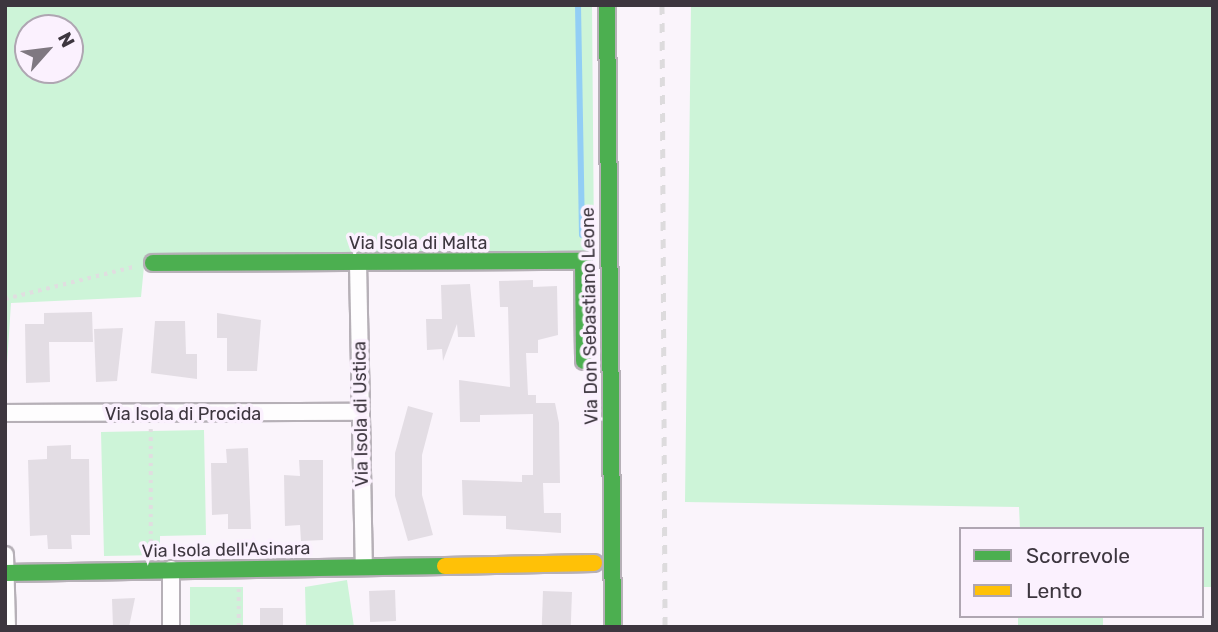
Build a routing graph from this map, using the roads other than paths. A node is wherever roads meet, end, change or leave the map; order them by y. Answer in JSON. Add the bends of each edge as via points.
{"nodes":[{"id":1,"x":607,"y":5,"type":"edge"},
{"id":2,"x":358,"y":262,"type":"junction"},
{"id":3,"x":153,"y":263,"type":"road end"},
{"id":4,"x":584,"y":361,"type":"dead end"},
{"id":5,"x":361,"y":412,"type":"junction"},
{"id":6,"x":5,"y":413,"type":"edge"},
{"id":7,"x":5,"y":555,"type":"edge"},
{"id":8,"x":593,"y":563,"type":"dead end"},
{"id":9,"x":364,"y":566,"type":"junction"},
{"id":10,"x":171,"y":569,"type":"junction"},
{"id":11,"x":6,"y":573,"type":"edge"},
{"id":12,"x":7,"y":627,"type":"edge"},
{"id":13,"x":171,"y":627,"type":"edge"},
{"id":14,"x":612,"y":627,"type":"edge"}],
"edges":[{"from":1,"to":14,"type":"street","name":"Via Don Sebastiano Leone"},
{"from":2,"to":3,"type":"street","name":"Via Isola di Malta"},
{"from":2,"to":4,"type":"street","name":"Via Isola di Malta","via":[[583,261]]},
{"from":2,"to":5,"type":"street","name":"Via Isola di Ustica"},
{"from":5,"to":6,"type":"street","name":"Via Isola di Procida"},
{"from":5,"to":9,"type":"street","name":"Via Isola di Ustica"},
{"from":7,"to":11,"type":"street"},
{"from":8,"to":9,"type":"street","name":"Via Isola dell'Asinara"},
{"from":9,"to":10,"type":"street","name":"Via Isola dell'Asinara"},
{"from":10,"to":11,"type":"street","name":"Via Isola dell'Asinara"},
{"from":10,"to":13,"type":"street"},
{"from":11,"to":12,"type":"street"}]}
